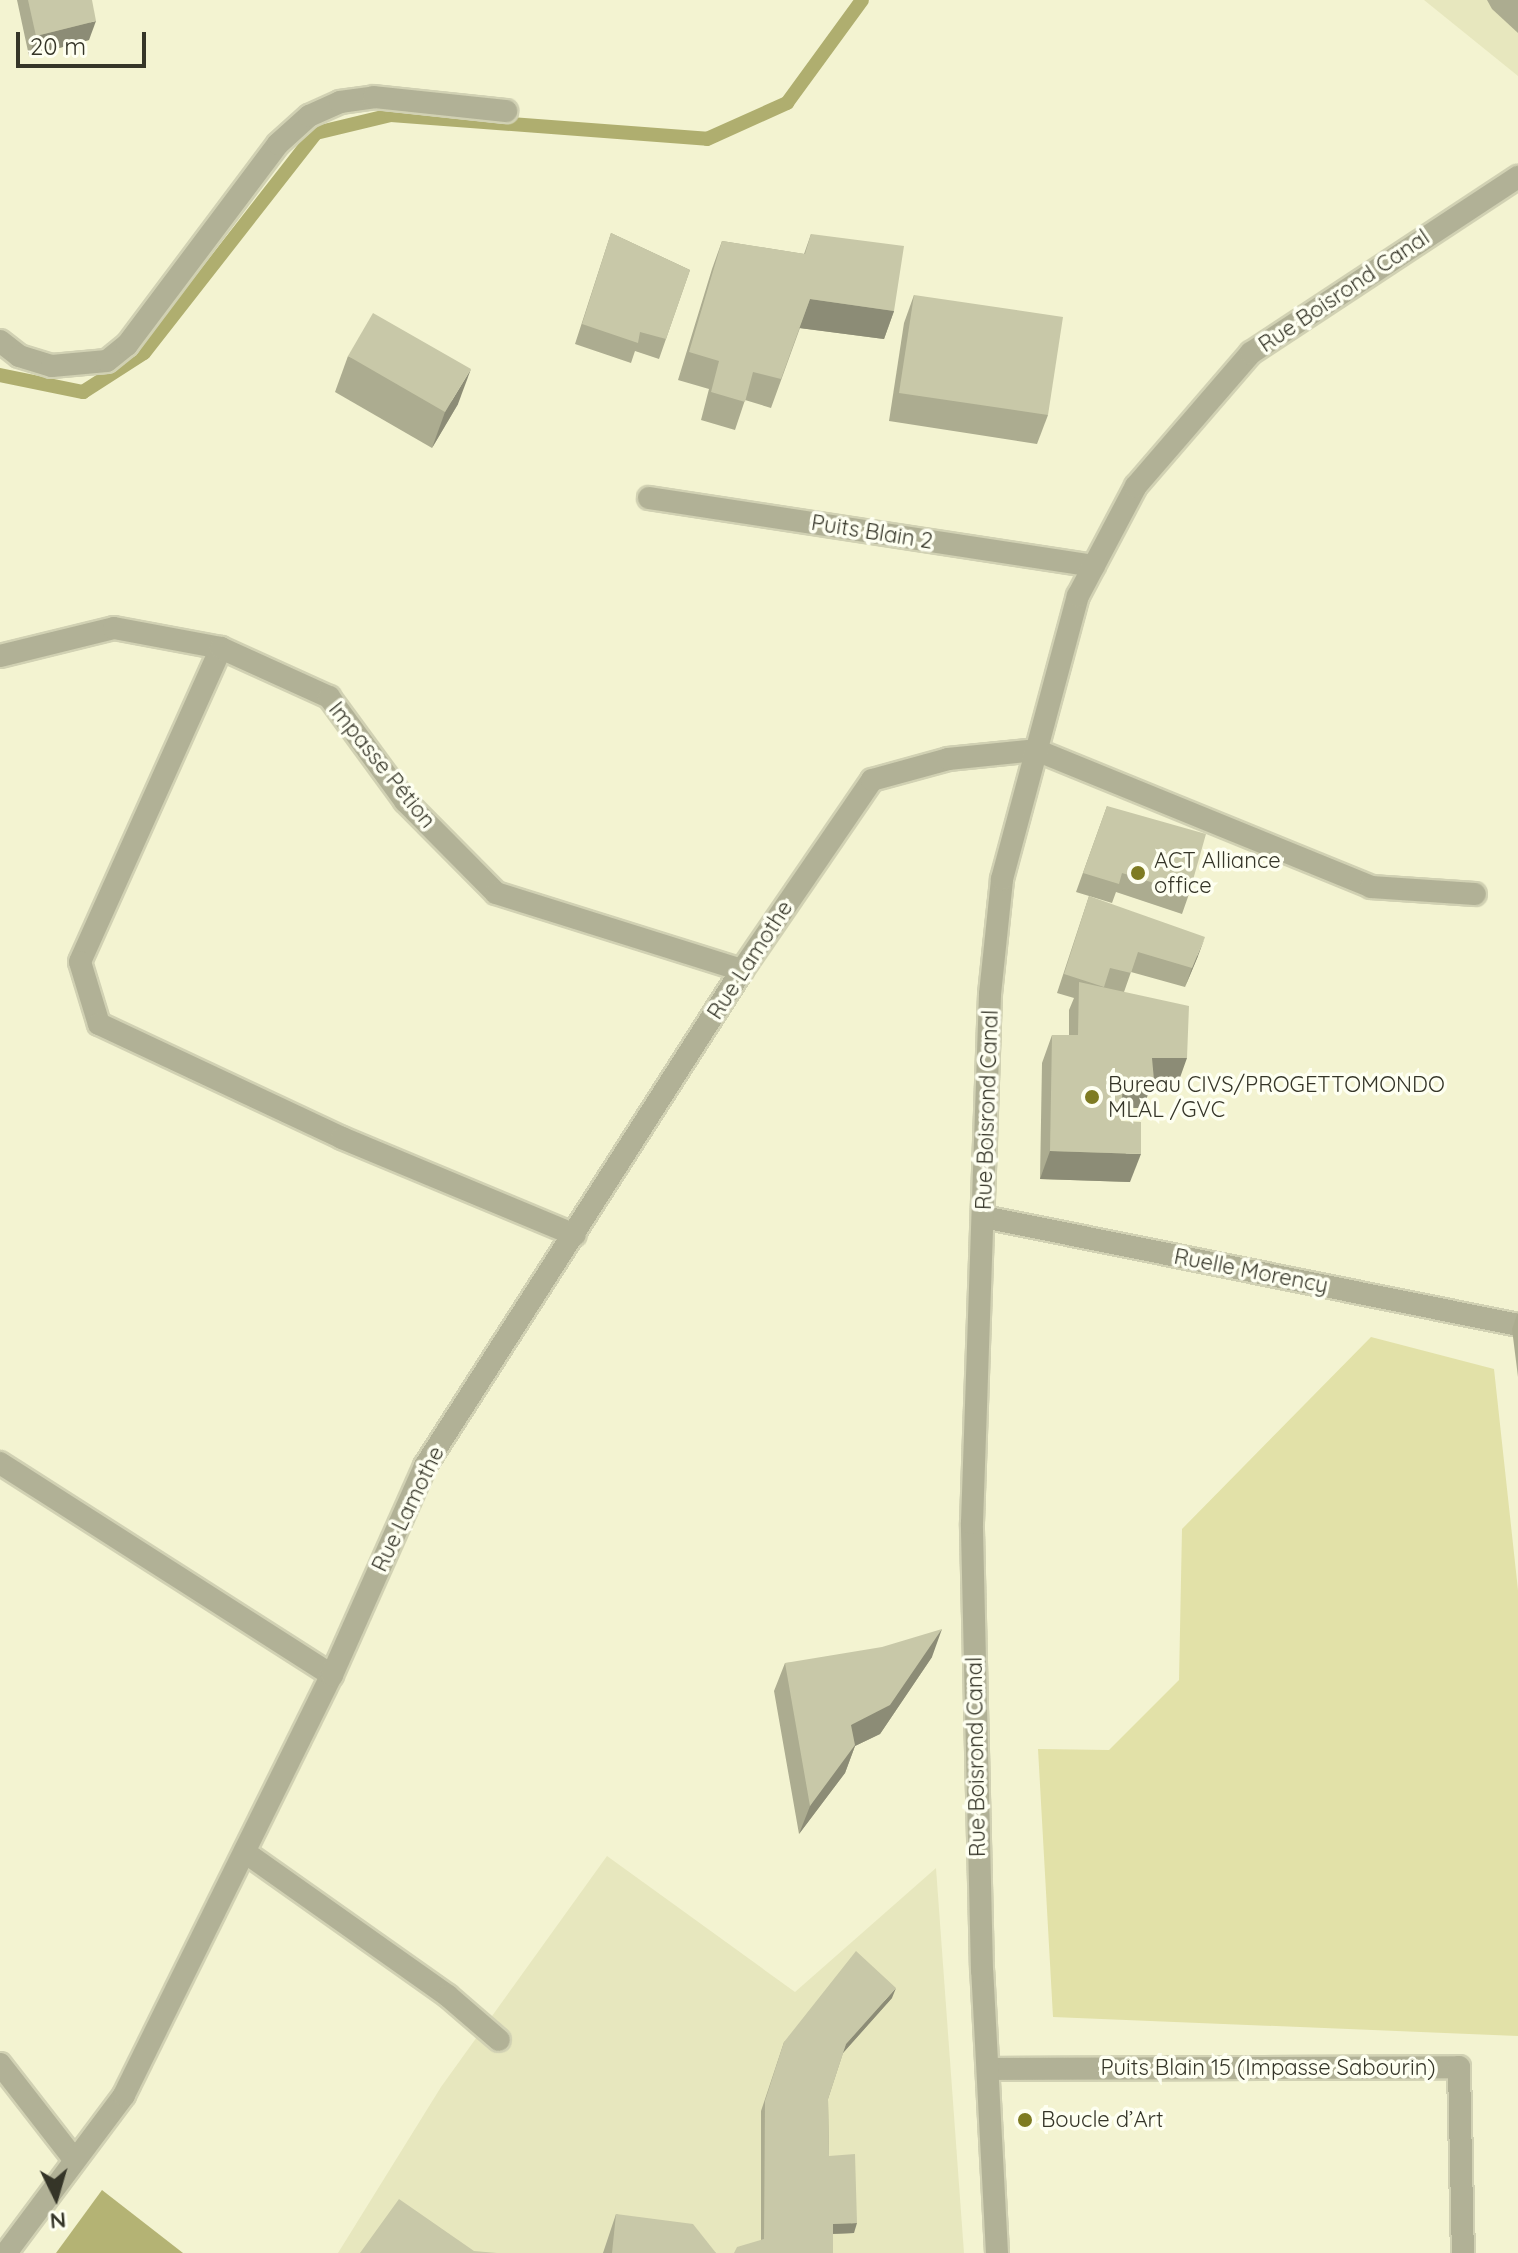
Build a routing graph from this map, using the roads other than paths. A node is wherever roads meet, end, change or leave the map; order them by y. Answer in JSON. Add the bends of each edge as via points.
{"nodes":[{"id":1,"x":506,"y":111,"type":"dead end"},
{"id":2,"x":1518,"y":177,"type":"edge"},
{"id":3,"x":0,"y":341,"type":"edge"},
{"id":4,"x":649,"y":498,"type":"dead end"},
{"id":5,"x":1094,"y":566,"type":"junction"},
{"id":6,"x":221,"y":648,"type":"junction"},
{"id":7,"x":0,"y":656,"type":"edge"},
{"id":8,"x":1036,"y":750,"type":"junction"},
{"id":9,"x":1475,"y":894,"type":"dead end"},
{"id":10,"x":742,"y":970,"type":"junction"},
{"id":11,"x":984,"y":1217,"type":"junction"},
{"id":12,"x":575,"y":1235,"type":"junction"},
{"id":13,"x":1518,"y":1325,"type":"edge"},
{"id":14,"x":0,"y":1463,"type":"edge"},
{"id":15,"x":332,"y":1675,"type":"junction"},
{"id":16,"x":246,"y":1853,"type":"junction"},
{"id":17,"x":499,"y":2040,"type":"dead end"},
{"id":18,"x":0,"y":2064,"type":"edge"},
{"id":19,"x":988,"y":2069,"type":"junction"},
{"id":20,"x":74,"y":2159,"type":"junction"},
{"id":21,"x":6,"y":2253,"type":"edge"},
{"id":22,"x":997,"y":2253,"type":"edge"},
{"id":23,"x":1463,"y":2253,"type":"edge"}],
"edges":[{"from":1,"to":3,"type":"street","via":[[374,97],[340,102],[309,116],[278,144],[127,345],[107,361],[52,366],[19,356]]},
{"from":2,"to":5,"type":"street","name":"Rue Boisrond Canal","via":[[1251,353],[1136,486]]},
{"from":4,"to":5,"type":"street","name":"Puits Blain 2"},
{"from":5,"to":8,"type":"street","name":"Rue Boisrond Canal","via":[[1078,596]]},
{"from":6,"to":7,"type":"street","name":"Impasse Pétion","via":[[114,628]]},
{"from":6,"to":10,"type":"street","name":"Impasse Pétion","via":[[329,697],[405,801],[496,893]]},
{"from":6,"to":12,"type":"street","via":[[80,962],[99,1024],[342,1138]]},
{"from":8,"to":9,"type":"street","via":[[1371,887]]},
{"from":8,"to":10,"type":"street","name":"Rue Lamothe","via":[[948,759],[872,780]]},
{"from":8,"to":11,"type":"street","name":"Rue Boisrond Canal","via":[[1002,879],[990,994]]},
{"from":10,"to":12,"type":"street","name":"Rue Lamothe"},
{"from":11,"to":13,"type":"street","name":"Ruelle Morency"},
{"from":11,"to":19,"type":"street","name":"Rue Boisrond Canal","via":[[972,1523]]},
{"from":12,"to":15,"type":"street","name":"Rue Lamothe","via":[[425,1466]]},
{"from":14,"to":15,"type":"street"},
{"from":15,"to":16,"type":"street","name":"Rue Lamothe"},
{"from":16,"to":17,"type":"street","via":[[448,1996]]},
{"from":16,"to":20,"type":"street","name":"Rue Lamothe","via":[[124,2095]]},
{"from":18,"to":20,"type":"street"},
{"from":19,"to":22,"type":"street","name":"Rue Boisrond Canal"},
{"from":19,"to":23,"type":"street","name":"Puits Blain 15 (Impasse Sabourin)","via":[[1459,2067]]},
{"from":20,"to":21,"type":"street","name":"Rue Lamothe"}]}
